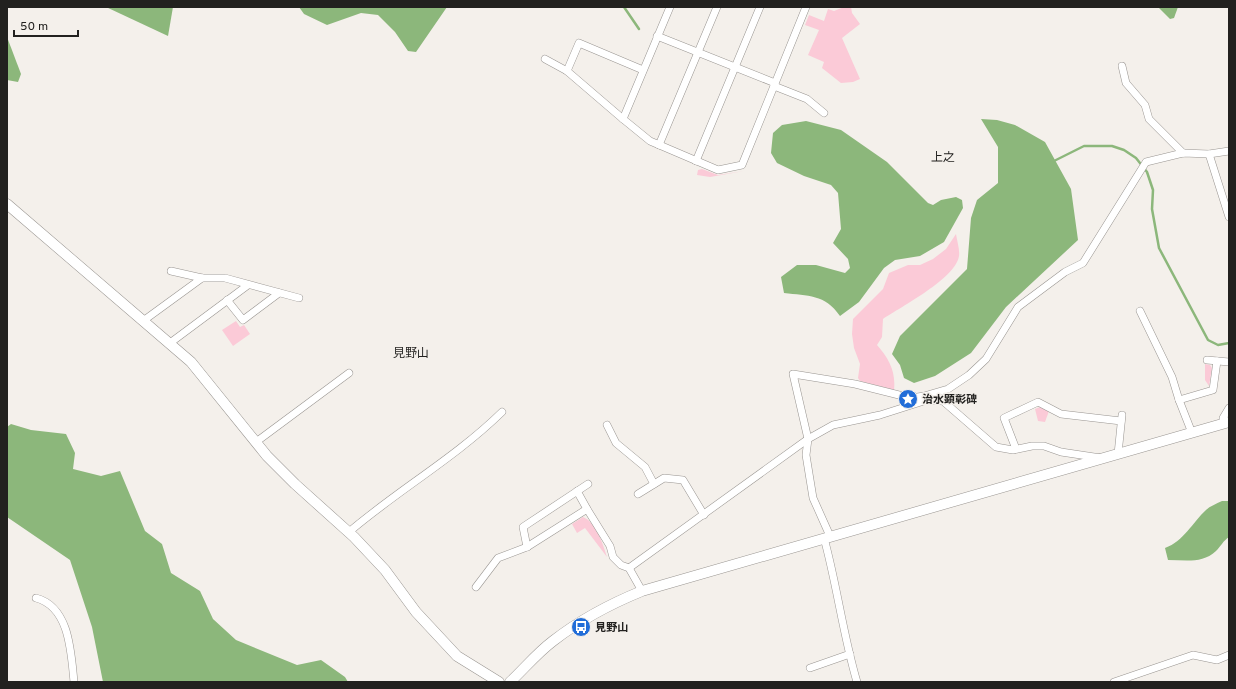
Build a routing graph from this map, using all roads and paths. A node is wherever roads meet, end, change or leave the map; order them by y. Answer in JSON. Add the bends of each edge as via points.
{"nodes":[{"id":1,"x":670,"y":7,"type":"edge"},
{"id":2,"x":717,"y":7,"type":"edge"},
{"id":3,"x":760,"y":7,"type":"edge"},
{"id":4,"x":806,"y":7,"type":"edge"},
{"id":5,"x":657,"y":36,"type":"junction"},
{"id":6,"x":698,"y":51,"type":"junction"},
{"id":7,"x":546,"y":59,"type":"dead end"},
{"id":8,"x":735,"y":66,"type":"junction"},
{"id":9,"x":1122,"y":66,"type":"dead end"},
{"id":10,"x":643,"y":70,"type":"junction"},
{"id":11,"x":567,"y":71,"type":"junction"},
{"id":12,"x":775,"y":84,"type":"junction"},
{"id":13,"x":824,"y":113,"type":"dead end"},
{"id":14,"x":623,"y":119,"type":"junction"},
{"id":15,"x":659,"y":145,"type":"junction"},
{"id":16,"x":1229,"y":151,"type":"edge"},
{"id":17,"x":1182,"y":153,"type":"junction"},
{"id":18,"x":1209,"y":154,"type":"junction"},
{"id":19,"x":696,"y":161,"type":"junction"},
{"id":20,"x":7,"y":204,"type":"edge"},
{"id":21,"x":1229,"y":216,"type":"edge"},
{"id":22,"x":171,"y":271,"type":"dead end"},
{"id":23,"x":202,"y":278,"type":"junction"},
{"id":24,"x":248,"y":285,"type":"junction"},
{"id":25,"x":279,"y":293,"type":"junction"},
{"id":26,"x":299,"y":298,"type":"dead end"},
{"id":27,"x":228,"y":300,"type":"junction"},
{"id":28,"x":1140,"y":311,"type":"dead end"},
{"id":29,"x":144,"y":321,"type":"junction"},
{"id":30,"x":170,"y":343,"type":"junction"},
{"id":31,"x":1207,"y":360,"type":"dead end"},
{"id":32,"x":1217,"y":361,"type":"junction"},
{"id":33,"x":1229,"y":362,"type":"edge"},
{"id":34,"x":349,"y":373,"type":"dead end"},
{"id":35,"x":1179,"y":400,"type":"junction"},
{"id":36,"x":912,"y":401,"type":"junction"},
{"id":37,"x":1229,"y":408,"type":"edge"},
{"id":38,"x":502,"y":412,"type":"dead end"},
{"id":39,"x":1227,"y":423,"type":"edge"},
{"id":40,"x":607,"y":425,"type":"dead end"},
{"id":41,"x":1192,"y":433,"type":"junction"},
{"id":42,"x":808,"y":439,"type":"junction"},
{"id":43,"x":256,"y":442,"type":"junction"},
{"id":44,"x":1016,"y":449,"type":"junction"},
{"id":45,"x":1118,"y":454,"type":"junction"},
{"id":46,"x":1106,"y":458,"type":"junction"},
{"id":47,"x":588,"y":484,"type":"dead end"},
{"id":48,"x":654,"y":484,"type":"junction"},
{"id":49,"x":577,"y":491,"type":"junction"},
{"id":50,"x":638,"y":494,"type":"dead end"},
{"id":51,"x":587,"y":509,"type":"junction"},
{"id":52,"x":704,"y":515,"type":"junction"},
{"id":53,"x":349,"y":532,"type":"junction"},
{"id":54,"x":827,"y":537,"type":"junction"},
{"id":55,"x":526,"y":547,"type":"junction"},
{"id":56,"x":629,"y":568,"type":"junction"},
{"id":57,"x":476,"y":587,"type":"dead end"},
{"id":58,"x":642,"y":591,"type":"junction"},
{"id":59,"x":36,"y":598,"type":"dead end"},
{"id":60,"x":850,"y":654,"type":"junction"},
{"id":61,"x":1229,"y":655,"type":"edge"},
{"id":62,"x":810,"y":668,"type":"dead end"},
{"id":63,"x":74,"y":682,"type":"edge"},
{"id":64,"x":499,"y":682,"type":"edge"},
{"id":65,"x":510,"y":682,"type":"edge"},
{"id":66,"x":857,"y":682,"type":"edge"},
{"id":67,"x":1114,"y":682,"type":"edge"}],
"edges":[{"from":1,"to":5,"type":"street"},
{"from":2,"to":6,"type":"street"},
{"from":3,"to":8,"type":"street"},
{"from":4,"to":12,"type":"street"},
{"from":5,"to":6,"type":"street"},
{"from":5,"to":10,"type":"street"},
{"from":6,"to":8,"type":"street"},
{"from":6,"to":15,"type":"street"},
{"from":7,"to":11,"type":"street"},
{"from":8,"to":12,"type":"street"},
{"from":8,"to":19,"type":"street"},
{"from":9,"to":17,"type":"street","via":[[1126,83],[1146,105],[1149,119]]},
{"from":10,"to":11,"type":"street","via":[[579,43]]},
{"from":10,"to":14,"type":"street"},
{"from":11,"to":14,"type":"street"},
{"from":12,"to":13,"type":"street","via":[[807,99]]},
{"from":12,"to":19,"type":"street","via":[[742,165],[718,170]]},
{"from":14,"to":15,"type":"street","via":[[650,141]]},
{"from":15,"to":19,"type":"street"},
{"from":16,"to":18,"type":"street"},
{"from":17,"to":18,"type":"street"},
{"from":17,"to":36,"type":"street","via":[[1146,162],[1083,263],[1065,272],[1018,307],[986,359],[969,375],[948,389]]},
{"from":18,"to":21,"type":"street"},
{"from":20,"to":29,"type":"street"},
{"from":22,"to":23,"type":"street"},
{"from":23,"to":24,"type":"street","via":[[225,278]]},
{"from":23,"to":29,"type":"street"},
{"from":24,"to":25,"type":"street"},
{"from":24,"to":27,"type":"street"},
{"from":25,"to":26,"type":"street"},
{"from":25,"to":27,"type":"street","via":[[243,320]]},
{"from":27,"to":30,"type":"street"},
{"from":28,"to":35,"type":"street","via":[[1172,377]]},
{"from":29,"to":30,"type":"street"},
{"from":30,"to":43,"type":"street","via":[[191,362]]},
{"from":31,"to":32,"type":"street"},
{"from":32,"to":33,"type":"street"},
{"from":32,"to":35,"type":"street","via":[[1213,390]]},
{"from":34,"to":43,"type":"street"},
{"from":35,"to":41,"type":"street"},
{"from":36,"to":42,"type":"street","via":[[880,414],[833,425]]},
{"from":36,"to":42,"type":"street","via":[[856,384],[793,374]]},
{"from":36,"to":44,"type":"street","via":[[943,401],[996,447]]},
{"from":37,"to":39,"type":"street","via":[[1223,418]]},
{"from":38,"to":53,"type":"street","via":[[478,436],[373,511]]},
{"from":39,"to":41,"type":"street"},
{"from":40,"to":48,"type":"street","via":[[616,443],[644,467]]},
{"from":41,"to":45,"type":"street"},
{"from":42,"to":52,"type":"street"},
{"from":42,"to":54,"type":"street","via":[[806,455],[813,498]]},
{"from":43,"to":53,"type":"street","via":[[295,484]]},
{"from":44,"to":45,"type":"street","via":[[1004,418],[1038,402],[1061,414],[1121,418]]},
{"from":44,"to":46,"type":"street","via":[[1044,446],[1061,452]]},
{"from":45,"to":46,"type":"street"},
{"from":46,"to":54,"type":"street"},
{"from":47,"to":49,"type":"street"},
{"from":48,"to":50,"type":"street"},
{"from":48,"to":52,"type":"street","via":[[664,478],[683,480]]},
{"from":49,"to":51,"type":"street"},
{"from":49,"to":55,"type":"street","via":[[523,527]]},
{"from":51,"to":55,"type":"street"},
{"from":51,"to":56,"type":"street","via":[[610,546],[613,557],[621,565]]},
{"from":52,"to":56,"type":"street"},
{"from":53,"to":64,"type":"street","via":[[385,570],[416,612],[457,656]]},
{"from":54,"to":58,"type":"street"},
{"from":54,"to":60,"type":"street"},
{"from":55,"to":57,"type":"street","via":[[498,558]]},
{"from":56,"to":58,"type":"street"},
{"from":58,"to":65,"type":"street","via":[[616,601],[574,626],[552,642]]},
{"from":59,"to":63,"type":"street","via":[[45,600],[55,608],[62,621],[70,648]]},
{"from":60,"to":62,"type":"street"},
{"from":60,"to":66,"type":"street"},
{"from":61,"to":67,"type":"street","via":[[1217,660],[1193,655]]}]}
